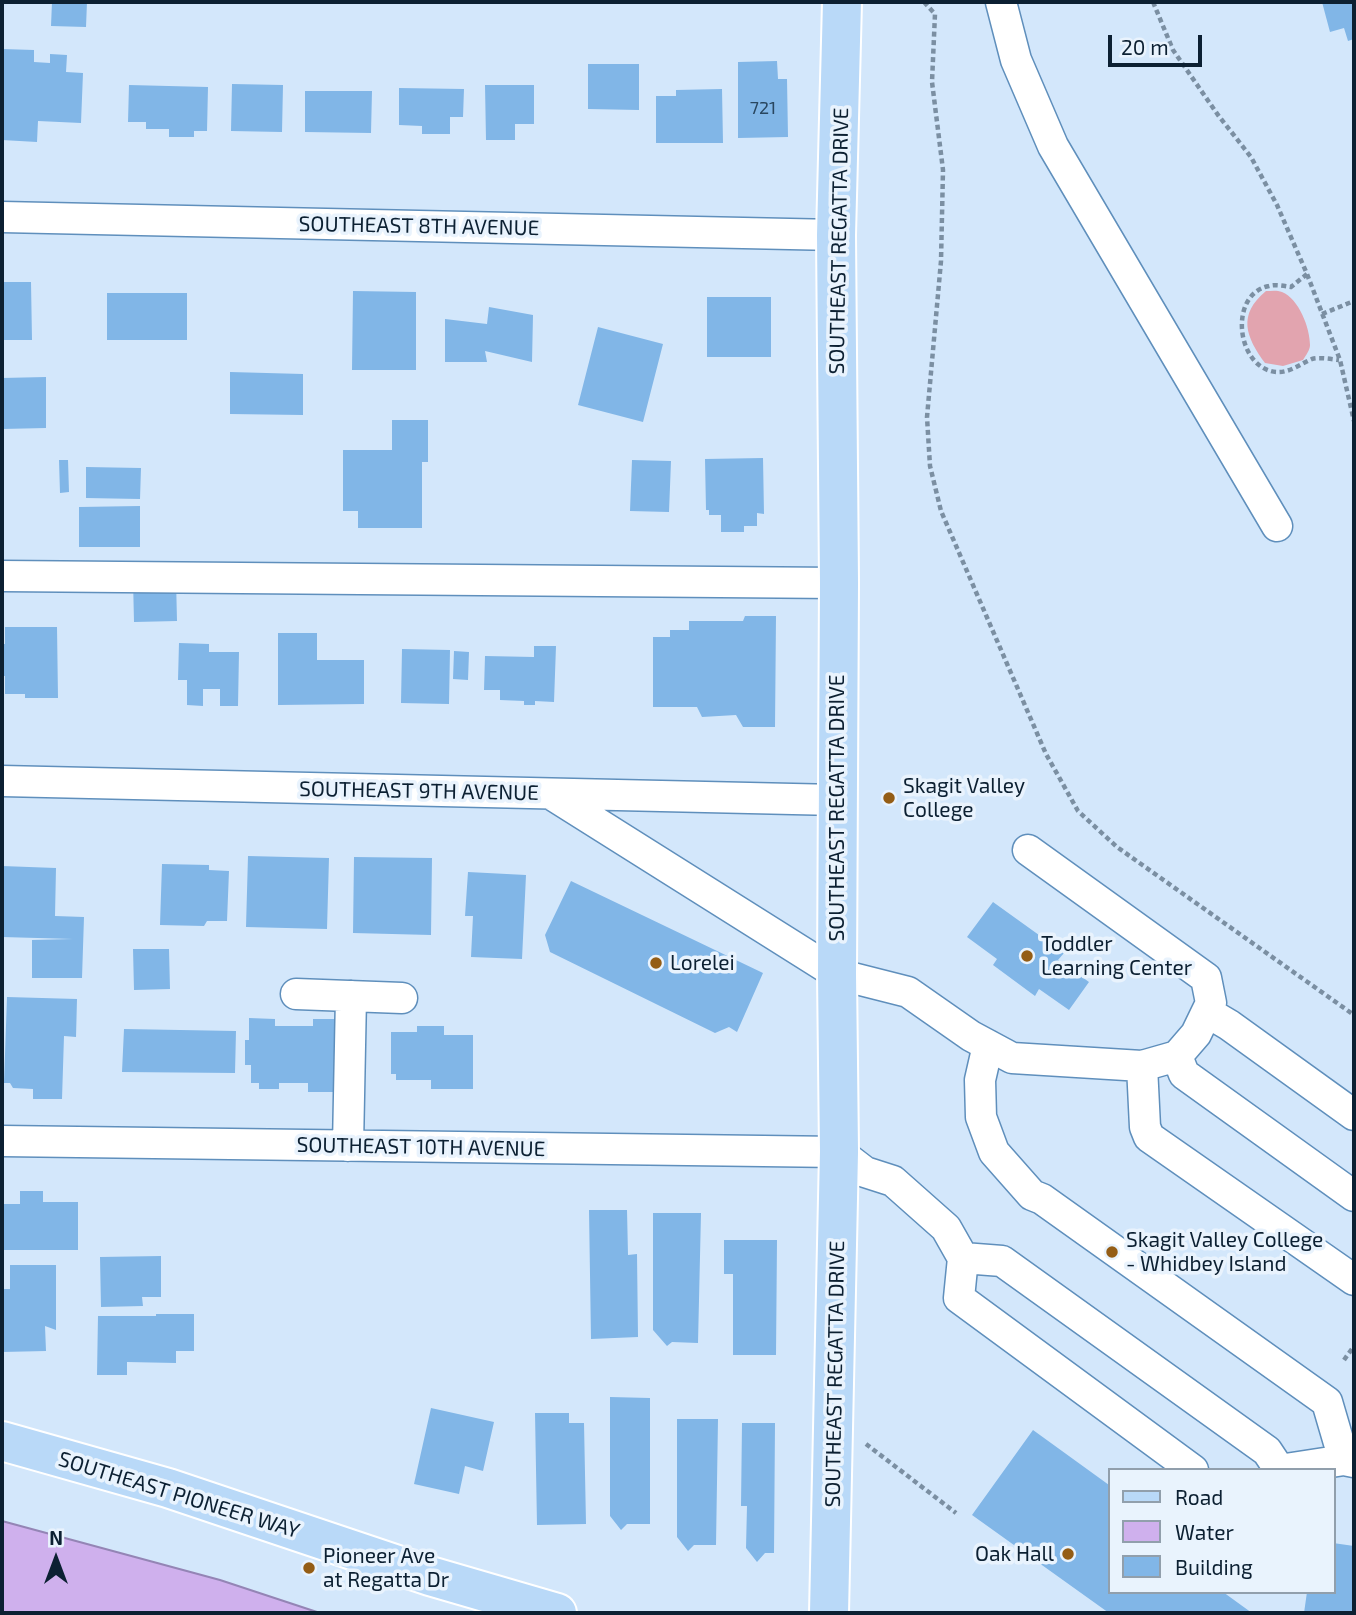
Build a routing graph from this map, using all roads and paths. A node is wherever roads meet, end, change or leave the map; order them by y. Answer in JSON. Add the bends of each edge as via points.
{"nodes":[{"id":1,"x":842,"y":2,"type":"edge"},
{"id":2,"x":924,"y":2,"type":"edge"},
{"id":3,"x":1002,"y":2,"type":"edge"},
{"id":4,"x":1153,"y":2,"type":"edge"},
{"id":5,"x":2,"y":217,"type":"edge"},
{"id":6,"x":836,"y":235,"type":"junction"},
{"id":7,"x":1307,"y":274,"type":"junction"},
{"id":8,"x":1354,"y":301,"type":"edge"},
{"id":9,"x":1322,"y":314,"type":"junction"},
{"id":10,"x":1340,"y":360,"type":"junction"},
{"id":11,"x":1354,"y":421,"type":"edge"},
{"id":12,"x":1278,"y":526,"type":"dead end"},
{"id":13,"x":2,"y":576,"type":"edge"},
{"id":14,"x":839,"y":583,"type":"junction"},
{"id":15,"x":2,"y":781,"type":"edge"},
{"id":16,"x":551,"y":794,"type":"junction"},
{"id":17,"x":836,"y":800,"type":"junction"},
{"id":18,"x":1028,"y":850,"type":"dead end"},
{"id":19,"x":837,"y":974,"type":"junction"},
{"id":20,"x":296,"y":994,"type":"dead end"},
{"id":21,"x":351,"y":996,"type":"junction"},
{"id":22,"x":402,"y":998,"type":"dead end"},
{"id":23,"x":1206,"y":1012,"type":"junction"},
{"id":24,"x":1354,"y":1015,"type":"edge"},
{"id":25,"x":988,"y":1045,"type":"junction"},
{"id":26,"x":1177,"y":1056,"type":"junction"},
{"id":27,"x":1142,"y":1066,"type":"junction"},
{"id":28,"x":1354,"y":1115,"type":"edge"},
{"id":29,"x":2,"y":1142,"type":"edge"},
{"id":30,"x":348,"y":1146,"type":"junction"},
{"id":31,"x":839,"y":1152,"type":"junction"},
{"id":32,"x":1354,"y":1196,"type":"edge"},
{"id":33,"x":963,"y":1258,"type":"junction"},
{"id":34,"x":1354,"y":1280,"type":"edge"},
{"id":35,"x":1354,"y":1346,"type":"edge"},
{"id":36,"x":1345,"y":1360,"type":"dead end"},
{"id":37,"x":2,"y":1441,"type":"edge"},
{"id":38,"x":863,"y":1442,"type":"dead end"},
{"id":39,"x":1349,"y":1461,"type":"edge"},
{"id":40,"x":1190,"y":1468,"type":"edge"},
{"id":41,"x":1278,"y":1468,"type":"edge"},
{"id":42,"x":1288,"y":1468,"type":"edge"},
{"id":43,"x":956,"y":1513,"type":"dead end"},
{"id":44,"x":557,"y":1613,"type":"edge"},
{"id":45,"x":829,"y":1613,"type":"edge"}],
"edges":[{"from":1,"to":6,"type":"main road","name":"SOUTHEAST REGATTA DRIVE"},
{"from":2,"to":24,"type":"path","via":[[935,14],[932,82],[943,170],[941,261],[927,417],[930,466],[941,510],[1046,754],[1078,811],[1117,847]]},
{"from":3,"to":12,"type":"street","via":[[1016,60],[1053,146]]},
{"from":4,"to":7,"type":"path","via":[[1173,50],[1251,156]]},
{"from":5,"to":6,"type":"street","name":"SOUTHEAST 8TH AVENUE"},
{"from":6,"to":14,"type":"main road","name":"SOUTHEAST REGATTA DRIVE"},
{"from":7,"to":9,"type":"path"},
{"from":7,"to":10,"type":"path","via":[[1291,287],[1270,285],[1249,300],[1243,316],[1244,344],[1260,365],[1275,372],[1314,359]]},
{"from":8,"to":9,"type":"path"},
{"from":9,"to":10,"type":"path"},
{"from":10,"to":11,"type":"path"},
{"from":13,"to":14,"type":"street"},
{"from":14,"to":17,"type":"main road","name":"SOUTHEAST REGATTA DRIVE"},
{"from":15,"to":16,"type":"street","name":"SOUTHEAST 9TH AVENUE"},
{"from":16,"to":17,"type":"street","name":"SOUTHEAST 9TH AVENUE"},
{"from":16,"to":19,"type":"street"},
{"from":17,"to":19,"type":"main road","name":"SOUTHEAST REGATTA DRIVE"},
{"from":18,"to":23,"type":"street","via":[[1206,978],[1211,1003]]},
{"from":19,"to":25,"type":"street","via":[[908,992]]},
{"from":19,"to":31,"type":"main road","name":"SOUTHEAST REGATTA DRIVE"},
{"from":20,"to":21,"type":"street"},
{"from":21,"to":22,"type":"street"},
{"from":21,"to":30,"type":"street"},
{"from":23,"to":26,"type":"street","via":[[1196,1034]]},
{"from":23,"to":28,"type":"street"},
{"from":25,"to":27,"type":"street","via":[[1012,1058]]},
{"from":25,"to":39,"type":"street","via":[[980,1080],[981,1117],[994,1152],[1032,1195],[1327,1402]]},
{"from":26,"to":27,"type":"street"},
{"from":26,"to":32,"type":"street","via":[[1184,1074]]},
{"from":27,"to":34,"type":"street","via":[[1149,1137]]},
{"from":29,"to":30,"type":"street","name":"SOUTHEAST 10TH AVENUE"},
{"from":30,"to":31,"type":"street","name":"SOUTHEAST 10TH AVENUE"},
{"from":31,"to":33,"type":"street","via":[[865,1172],[893,1181],[946,1228]]},
{"from":31,"to":45,"type":"main road","name":"SOUTHEAST REGATTA DRIVE"},
{"from":33,"to":40,"type":"street","via":[[959,1298]]},
{"from":33,"to":41,"type":"street","via":[[1002,1261],[1267,1451]]},
{"from":35,"to":36,"type":"path"},
{"from":37,"to":44,"type":"main road","name":"SOUTHEAST PIONEER WAY"},
{"from":38,"to":43,"type":"path"},
{"from":39,"to":42,"type":"street"}]}
